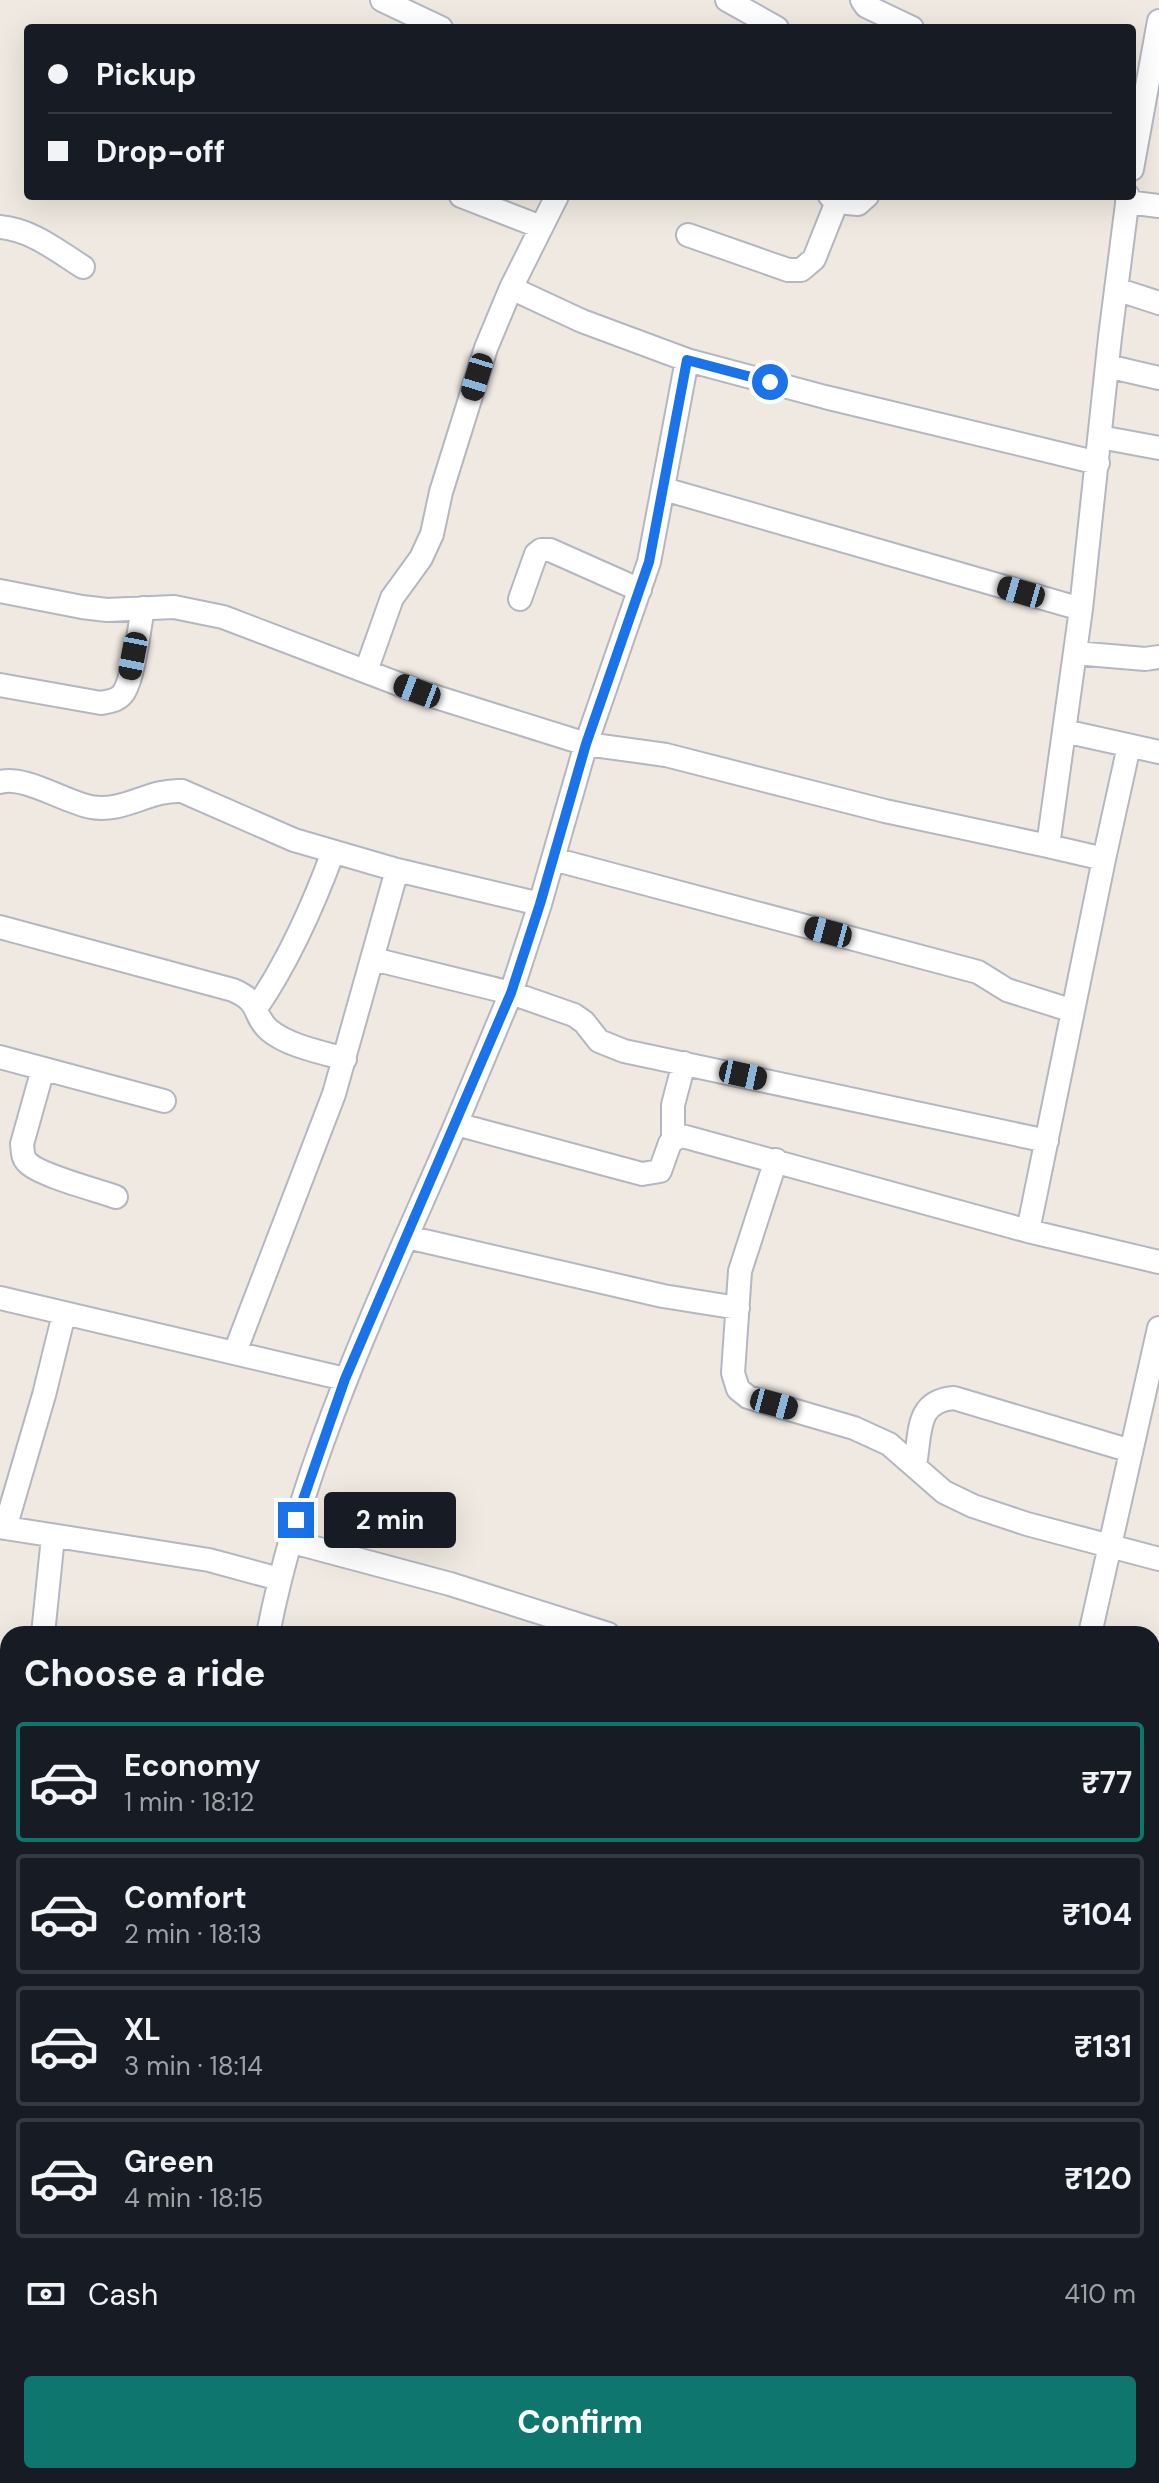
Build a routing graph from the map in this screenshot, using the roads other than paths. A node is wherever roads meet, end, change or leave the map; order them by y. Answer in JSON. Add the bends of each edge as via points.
{"nodes":[{"id":1,"x":382,"y":0,"type":"edge"},
{"id":2,"x":727,"y":0,"type":"edge"},
{"id":3,"x":862,"y":0,"type":"edge"},
{"id":4,"x":1159,"y":21,"type":"edge"},
{"id":5,"x":433,"y":24,"type":"edge"},
{"id":6,"x":770,"y":24,"type":"edge"},
{"id":7,"x":904,"y":24,"type":"edge"},
{"id":8,"x":1143,"y":134,"type":"edge"},
{"id":9,"x":1136,"y":156,"type":"edge"},
{"id":10,"x":471,"y":200,"type":"edge"},
{"id":11,"x":555,"y":200,"type":"edge"},
{"id":12,"x":833,"y":200,"type":"edge"},
{"id":13,"x":842,"y":200,"type":"edge"},
{"id":14,"x":862,"y":200,"type":"edge"},
{"id":15,"x":1128,"y":200,"type":"edge"},
{"id":16,"x":1132,"y":200,"type":"edge"},
{"id":17,"x":1159,"y":206,"type":"edge"},
{"id":18,"x":0,"y":227,"type":"edge"},
{"id":19,"x":541,"y":227,"type":"junction"},
{"id":20,"x":688,"y":235,"type":"dead end"},
{"id":21,"x":83,"y":267,"type":"dead end"},
{"id":22,"x":511,"y":288,"type":"junction"},
{"id":23,"x":1116,"y":289,"type":"junction"},
{"id":24,"x":1159,"y":303,"type":"edge"},
{"id":25,"x":687,"y":360,"type":"junction"},
{"id":26,"x":1107,"y":366,"type":"junction"},
{"id":27,"x":1159,"y":378,"type":"edge"},
{"id":28,"x":1100,"y":437,"type":"junction"},
{"id":29,"x":1159,"y":448,"type":"edge"},
{"id":30,"x":1098,"y":463,"type":"junction"},
{"id":31,"x":664,"y":489,"type":"junction"},
{"id":32,"x":640,"y":590,"type":"junction"},
{"id":33,"x":0,"y":591,"type":"edge"},
{"id":34,"x":520,"y":599,"type":"dead end"},
{"id":35,"x":143,"y":608,"type":"junction"},
{"id":36,"x":1081,"y":609,"type":"junction"},
{"id":37,"x":1075,"y":653,"type":"junction"},
{"id":38,"x":1159,"y":657,"type":"edge"},
{"id":39,"x":366,"y":671,"type":"junction"},
{"id":40,"x":0,"y":685,"type":"edge"},
{"id":41,"x":1064,"y":731,"type":"junction"},
{"id":42,"x":586,"y":744,"type":"junction"},
{"id":43,"x":1129,"y":746,"type":"junction"},
{"id":44,"x":1159,"y":752,"type":"edge"},
{"id":45,"x":0,"y":782,"type":"edge"},
{"id":46,"x":1048,"y":846,"type":"junction"},
{"id":47,"x":333,"y":852,"type":"junction"},
{"id":48,"x":553,"y":859,"type":"junction"},
{"id":49,"x":1104,"y":859,"type":"junction"},
{"id":50,"x":397,"y":870,"type":"junction"},
{"id":51,"x":540,"y":904,"type":"junction"},
{"id":52,"x":0,"y":927,"type":"edge"},
{"id":53,"x":373,"y":959,"type":"junction"},
{"id":54,"x":511,"y":993,"type":"junction"},
{"id":55,"x":257,"y":1007,"type":"junction"},
{"id":56,"x":1073,"y":1011,"type":"junction"},
{"id":57,"x":0,"y":1057,"type":"edge"},
{"id":58,"x":345,"y":1059,"type":"junction"},
{"id":59,"x":684,"y":1063,"type":"junction"},
{"id":60,"x":43,"y":1069,"type":"junction"},
{"id":61,"x":164,"y":1101,"type":"dead end"},
{"id":62,"x":456,"y":1124,"type":"junction"},
{"id":63,"x":673,"y":1138,"type":"junction"},
{"id":64,"x":1047,"y":1141,"type":"junction"},
{"id":65,"x":776,"y":1160,"type":"junction"},
{"id":66,"x":116,"y":1197,"type":"dead end"},
{"id":67,"x":1028,"y":1231,"type":"junction"},
{"id":68,"x":407,"y":1237,"type":"junction"},
{"id":69,"x":1159,"y":1262,"type":"edge"},
{"id":70,"x":0,"y":1298,"type":"edge"},
{"id":71,"x":738,"y":1308,"type":"junction"},
{"id":72,"x":64,"y":1314,"type":"junction"},
{"id":73,"x":1159,"y":1328,"type":"edge"},
{"id":74,"x":235,"y":1352,"type":"junction"},
{"id":75,"x":345,"y":1379,"type":"junction"},
{"id":76,"x":1131,"y":1451,"type":"junction"},
{"id":77,"x":915,"y":1465,"type":"junction"},
{"id":78,"x":2,"y":1527,"type":"edge"},
{"id":79,"x":53,"y":1537,"type":"junction"},
{"id":80,"x":289,"y":1541,"type":"junction"},
{"id":81,"x":1109,"y":1546,"type":"junction"},
{"id":82,"x":1159,"y":1559,"type":"edge"},
{"id":83,"x":279,"y":1579,"type":"junction"},
{"id":84,"x":44,"y":1626,"type":"edge"},
{"id":85,"x":270,"y":1626,"type":"edge"},
{"id":86,"x":579,"y":1626,"type":"edge"},
{"id":87,"x":1092,"y":1626,"type":"edge"}],
"edges":[{"from":1,"to":5,"type":"street"},
{"from":2,"to":6,"type":"street"},
{"from":3,"to":7,"type":"street"},
{"from":4,"to":8,"type":"street"},
{"from":8,"to":9,"type":"street"},
{"from":10,"to":19,"type":"street"},
{"from":11,"to":19,"type":"street"},
{"from":12,"to":20,"type":"street","via":[[814,259],[801,270]]},
{"from":13,"to":14,"type":"street"},
{"from":15,"to":23,"type":"street"},
{"from":16,"to":17,"type":"street"},
{"from":18,"to":21,"type":"street","via":[[37,237]]},
{"from":19,"to":22,"type":"street"},
{"from":22,"to":25,"type":"street"},
{"from":22,"to":39,"type":"street","via":[[486,348],[432,534],[392,598]]},
{"from":23,"to":24,"type":"street"},
{"from":23,"to":26,"type":"street"},
{"from":25,"to":30,"type":"street"},
{"from":25,"to":31,"type":"street"},
{"from":26,"to":27,"type":"street"},
{"from":26,"to":28,"type":"street"},
{"from":28,"to":29,"type":"street"},
{"from":28,"to":30,"type":"street"},
{"from":30,"to":36,"type":"street"},
{"from":31,"to":32,"type":"street"},
{"from":31,"to":36,"type":"street"},
{"from":32,"to":34,"type":"street","via":[[541,550]]},
{"from":32,"to":42,"type":"street"},
{"from":33,"to":35,"type":"street","via":[[107,610]]},
{"from":35,"to":39,"type":"street","via":[[193,609],[223,617]]},
{"from":35,"to":40,"type":"street","via":[[129,680],[116,700],[101,703]]},
{"from":36,"to":37,"type":"street"},
{"from":37,"to":38,"type":"street"},
{"from":37,"to":41,"type":"street"},
{"from":39,"to":42,"type":"street"},
{"from":41,"to":43,"type":"street"},
{"from":41,"to":46,"type":"street"},
{"from":42,"to":46,"type":"street","via":[[666,755]]},
{"from":42,"to":48,"type":"street"},
{"from":43,"to":44,"type":"street"},
{"from":43,"to":49,"type":"street"},
{"from":45,"to":47,"type":"street","via":[[21,783],[105,808],[126,806],[165,790],[182,791],[259,827]]},
{"from":46,"to":49,"type":"street"},
{"from":47,"to":50,"type":"street"},
{"from":47,"to":55,"type":"street","via":[[299,932]]},
{"from":48,"to":51,"type":"street"},
{"from":48,"to":56,"type":"street","via":[[978,972],[1007,990]]},
{"from":49,"to":56,"type":"street"},
{"from":50,"to":51,"type":"street"},
{"from":50,"to":53,"type":"street"},
{"from":51,"to":54,"type":"street"},
{"from":52,"to":55,"type":"street","via":[[233,990]]},
{"from":53,"to":54,"type":"street"},
{"from":53,"to":58,"type":"street"},
{"from":54,"to":59,"type":"street","via":[[574,1015],[609,1046]]},
{"from":54,"to":62,"type":"street"},
{"from":55,"to":58,"type":"street","via":[[265,1027],[275,1035]]},
{"from":56,"to":64,"type":"street"},
{"from":57,"to":60,"type":"street"},
{"from":58,"to":74,"type":"street"},
{"from":59,"to":63,"type":"street","via":[[673,1105]]},
{"from":59,"to":64,"type":"street"},
{"from":60,"to":61,"type":"street"},
{"from":60,"to":66,"type":"street","via":[[23,1156],[40,1170]]},
{"from":62,"to":63,"type":"street","via":[[642,1174],[660,1171]]},
{"from":62,"to":68,"type":"street"},
{"from":63,"to":65,"type":"street"},
{"from":64,"to":67,"type":"street"},
{"from":65,"to":67,"type":"street"},
{"from":65,"to":71,"type":"street","via":[[744,1252]]},
{"from":67,"to":69,"type":"street"},
{"from":68,"to":71,"type":"street"},
{"from":68,"to":75,"type":"street"},
{"from":70,"to":72,"type":"street"},
{"from":71,"to":77,"type":"street","via":[[733,1373],[738,1389],[748,1397],[854,1428],[889,1444]]},
{"from":72,"to":74,"type":"street"},
{"from":72,"to":78,"type":"street"},
{"from":73,"to":76,"type":"street"},
{"from":74,"to":75,"type":"street"},
{"from":75,"to":80,"type":"street"},
{"from":76,"to":77,"type":"street","via":[[954,1398],[930,1405],[923,1417]]},
{"from":76,"to":81,"type":"street"},
{"from":77,"to":81,"type":"street","via":[[944,1492],[973,1506]]},
{"from":78,"to":79,"type":"street"},
{"from":79,"to":83,"type":"street","via":[[209,1560]]},
{"from":79,"to":84,"type":"street"},
{"from":80,"to":83,"type":"street"},
{"from":80,"to":86,"type":"street"},
{"from":81,"to":82,"type":"street"},
{"from":81,"to":87,"type":"street"},
{"from":83,"to":85,"type":"street"}]}
